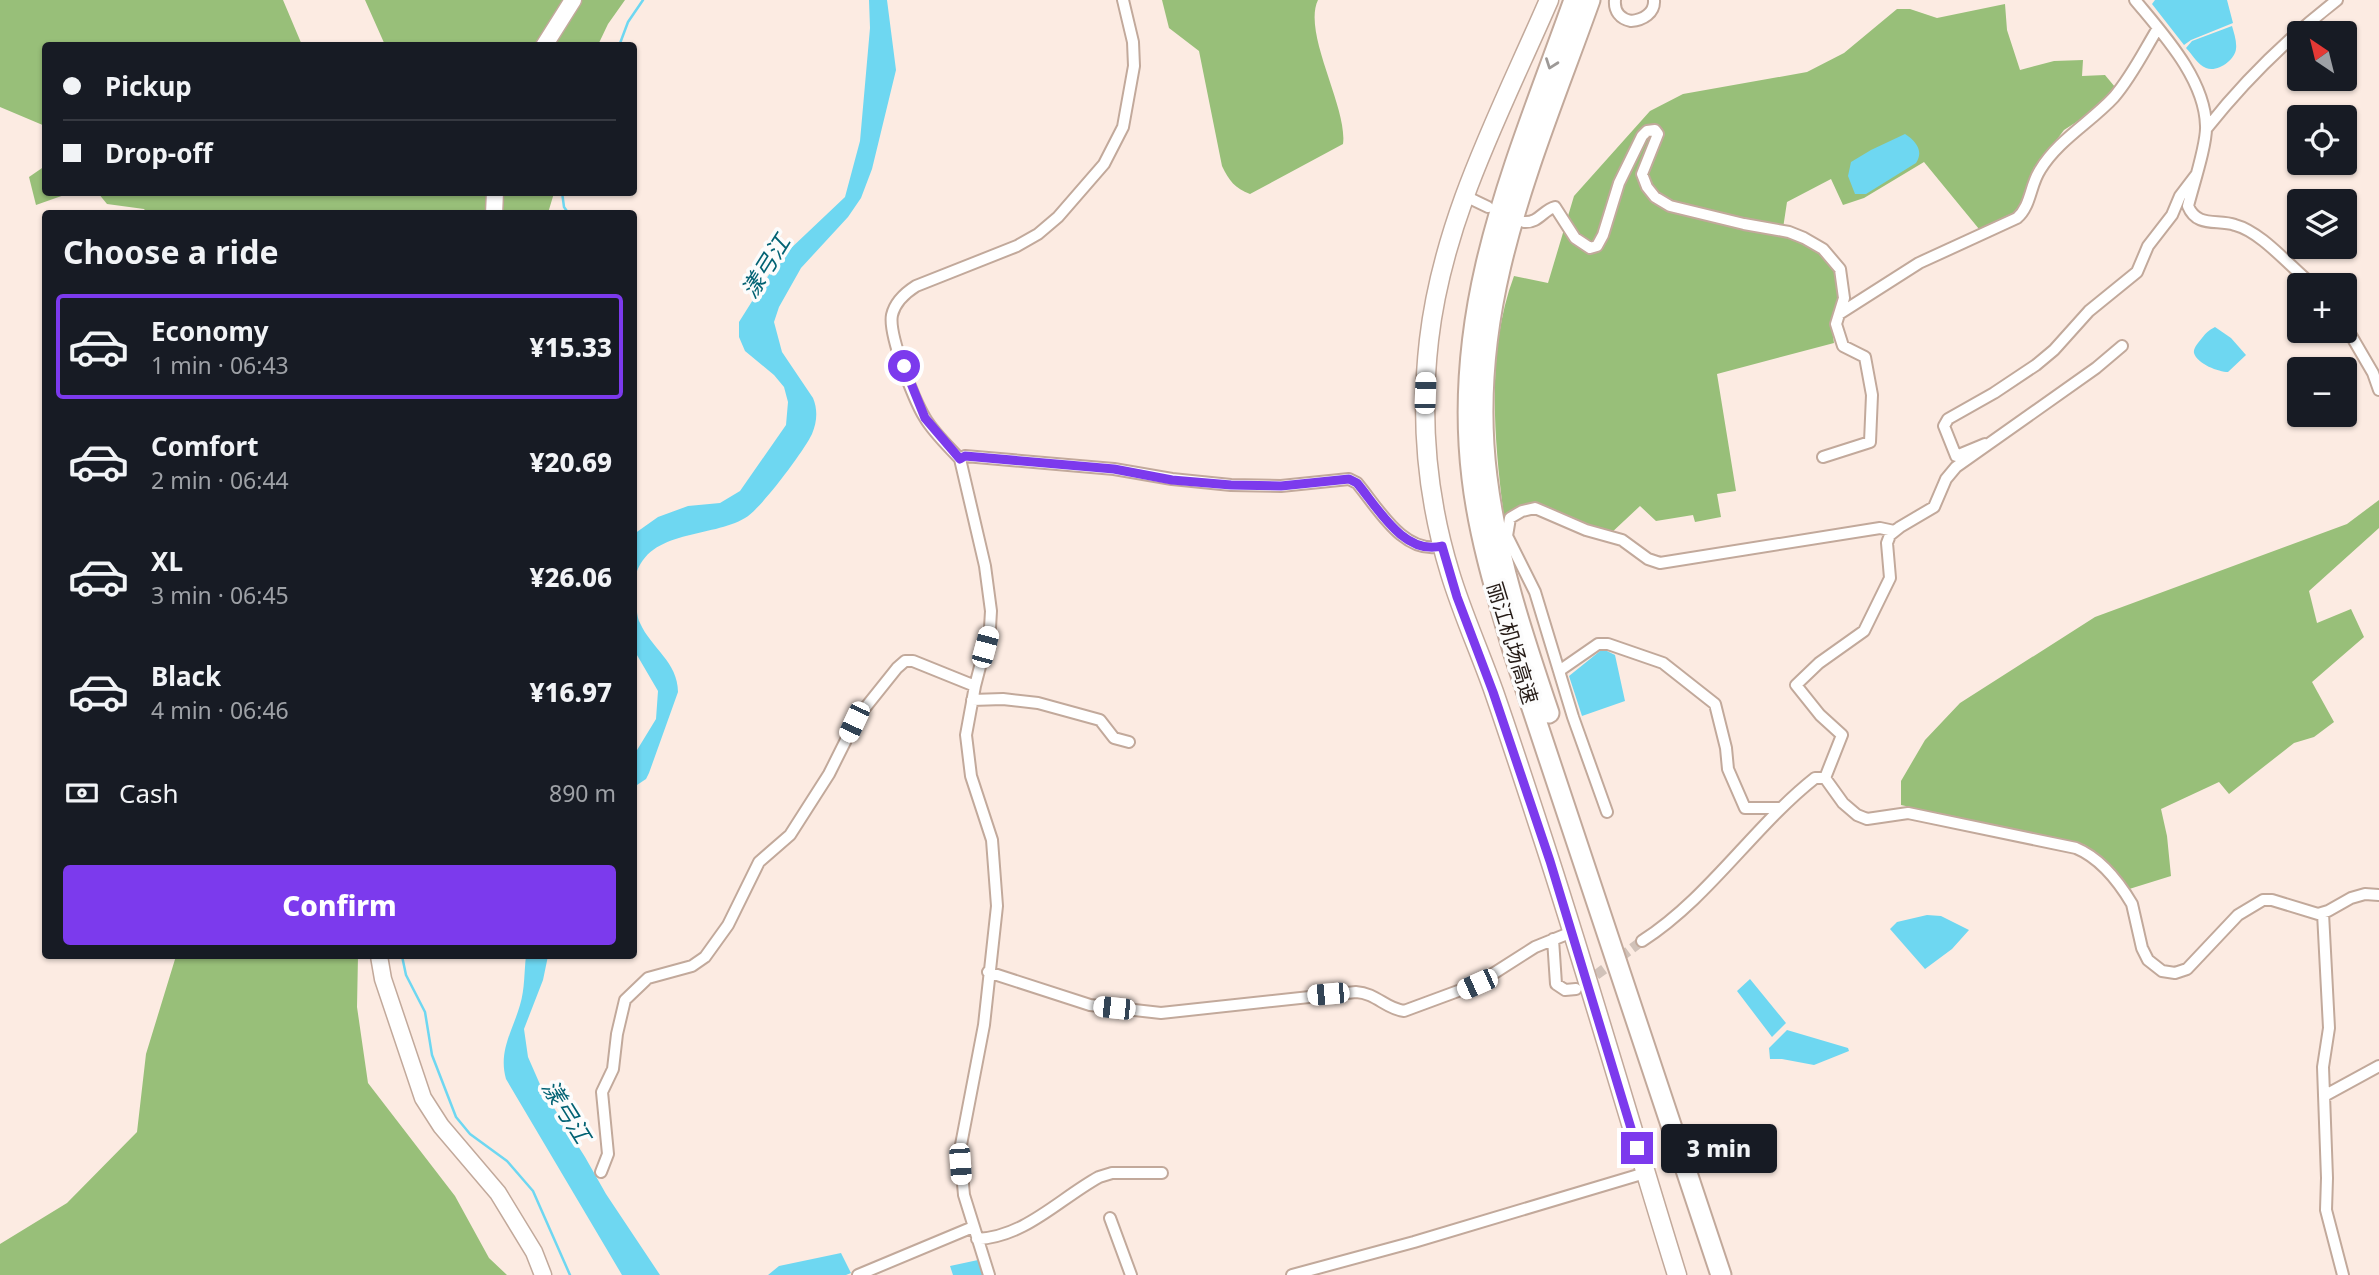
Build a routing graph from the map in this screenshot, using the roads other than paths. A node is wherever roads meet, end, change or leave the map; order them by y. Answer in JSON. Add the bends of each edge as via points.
{"nodes":[{"id":1,"x":573,"y":0,"type":"edge"},
{"id":2,"x":1123,"y":0,"type":"edge"},
{"id":3,"x":1549,"y":0,"type":"edge"},
{"id":4,"x":1574,"y":0,"type":"edge"},
{"id":5,"x":1590,"y":0,"type":"edge"},
{"id":6,"x":1615,"y":0,"type":"edge"},
{"id":7,"x":1654,"y":0,"type":"edge"},
{"id":8,"x":2135,"y":0,"type":"edge"},
{"id":9,"x":2337,"y":0,"type":"edge"},
{"id":10,"x":2158,"y":28,"type":"junction"},
{"id":11,"x":547,"y":42,"type":"edge"},
{"id":12,"x":2207,"y":128,"type":"junction"},
{"id":13,"x":2196,"y":175,"type":"junction"},
{"id":14,"x":1463,"y":195,"type":"junction"},
{"id":15,"x":1488,"y":207,"type":"dead end"},
{"id":16,"x":1524,"y":222,"type":"dead end"},
{"id":17,"x":2299,"y":273,"type":"edge"},
{"id":18,"x":1839,"y":314,"type":"junction"},
{"id":19,"x":2356,"y":343,"type":"edge"},
{"id":20,"x":2122,"y":346,"type":"dead end"},
{"id":21,"x":2379,"y":390,"type":"edge"},
{"id":22,"x":1991,"y":445,"type":"junction"},
{"id":23,"x":1823,"y":457,"type":"dead end"},
{"id":24,"x":960,"y":459,"type":"junction"},
{"id":25,"x":1894,"y":531,"type":"junction"},
{"id":26,"x":1442,"y":546,"type":"junction"},
{"id":27,"x":1559,"y":671,"type":"junction"},
{"id":28,"x":975,"y":686,"type":"junction"},
{"id":29,"x":972,"y":700,"type":"junction"},
{"id":30,"x":1129,"y":743,"type":"dead end"},
{"id":31,"x":1825,"y":778,"type":"junction"},
{"id":32,"x":1779,"y":808,"type":"junction"},
{"id":33,"x":1607,"y":812,"type":"dead end"},
{"id":34,"x":2379,"y":895,"type":"edge"},
{"id":35,"x":2323,"y":913,"type":"junction"},
{"id":36,"x":1572,"y":932,"type":"junction"},
{"id":37,"x":1553,"y":939,"type":"junction"},
{"id":38,"x":1642,"y":941,"type":"tunnel mouth"},
{"id":39,"x":380,"y":959,"type":"edge"},
{"id":40,"x":988,"y":972,"type":"junction"},
{"id":41,"x":1576,"y":989,"type":"dead end"},
{"id":42,"x":2379,"y":1066,"type":"edge"},
{"id":43,"x":2324,"y":1096,"type":"junction"},
{"id":44,"x":601,"y":1172,"type":"dead end"},
{"id":45,"x":1162,"y":1172,"type":"dead end"},
{"id":46,"x":1645,"y":1173,"type":"junction"},
{"id":47,"x":1110,"y":1218,"type":"dead end"},
{"id":48,"x":973,"y":1227,"type":"junction"},
{"id":49,"x":977,"y":1238,"type":"junction"},
{"id":50,"x":543,"y":1275,"type":"edge"},
{"id":51,"x":858,"y":1275,"type":"edge"},
{"id":52,"x":989,"y":1275,"type":"edge"},
{"id":53,"x":1131,"y":1275,"type":"edge"},
{"id":54,"x":1292,"y":1275,"type":"edge"},
{"id":55,"x":1677,"y":1275,"type":"edge"},
{"id":56,"x":1721,"y":1275,"type":"edge"},
{"id":57,"x":1735,"y":1275,"type":"edge"},
{"id":58,"x":2343,"y":1275,"type":"edge"}],
"edges":[{"from":1,"to":11,"type":"main road"},
{"from":2,"to":24,"type":"street","via":[[1134,66],[1123,127],[1104,164],[1038,234],[916,286],[894,310],[892,329],[909,385],[925,418]]},
{"from":3,"to":14,"type":"highway"},
{"from":4,"to":56,"type":"highway","name":"丽江机场高速","one_way":true,"via":[[1503,200],[1480,280],[1470,359],[1472,477],[1488,562],[1511,642]]},
{"from":5,"to":57,"type":"highway","name":"丽江机场高速","via":[[1509,228],[1495,283],[1485,359],[1486,475],[1502,559],[1529,652]]},
{"from":6,"to":7,"type":"street","via":[[1619,15],[1631,21],[1647,15]]},
{"from":8,"to":10,"type":"street"},
{"from":9,"to":12,"type":"street","via":[[2256,71]]},
{"from":10,"to":12,"type":"street","via":[[2188,69]]},
{"from":10,"to":18,"type":"street","via":[[2113,97],[2039,170],[2017,218],[1919,263]]},
{"from":12,"to":13,"type":"street"},
{"from":13,"to":17,"type":"street","via":[[2188,206],[2197,218],[2235,225],[2255,235]]},
{"from":13,"to":22,"type":"street","via":[[2148,246],[2137,272],[2089,311],[2045,357],[1948,419],[1944,426],[1956,456],[1983,443]]},
{"from":14,"to":15,"type":"street"},
{"from":14,"to":26,"type":"highway","via":[[1439,276],[1426,368],[1429,465]]},
{"from":16,"to":18,"type":"street","via":[[1535,221],[1555,207],[1575,238],[1595,247],[1642,136],[1655,130],[1658,134],[1642,171],[1655,197],[1670,206],[1789,232],[1823,249],[1840,269],[1844,298]]},
{"from":18,"to":23,"type":"street","via":[[1836,324],[1843,346],[1865,356],[1872,395],[1870,442]]},
{"from":19,"to":21,"type":"street"},
{"from":20,"to":22,"type":"street"},
{"from":22,"to":25,"type":"street","via":[[1949,475],[1934,507]]},
{"from":24,"to":26,"type":"street","via":[[1114,469],[1231,485],[1281,486],[1349,479],[1404,538],[1420,547]]},
{"from":24,"to":28,"type":"street","via":[[990,593],[990,628]]},
{"from":25,"to":27,"type":"street","via":[[1880,528],[1660,563],[1622,540],[1535,508],[1522,511],[1510,518],[1507,536],[1533,587]]},
{"from":25,"to":31,"type":"street","via":[[1887,543],[1890,578],[1864,631],[1796,685],[1842,735]]},
{"from":26,"to":36,"type":"highway"},
{"from":27,"to":32,"type":"street","via":[[1598,643],[1657,659],[1715,704],[1728,769],[1745,808]]},
{"from":27,"to":33,"type":"street"},
{"from":28,"to":29,"type":"street"},
{"from":28,"to":44,"type":"street","via":[[913,661],[897,668],[854,722],[829,774],[790,835],[759,862],[728,925],[705,957],[692,966],[648,978],[627,997],[614,1069],[602,1092],[608,1154]]},
{"from":29,"to":30,"type":"street","via":[[1038,703],[1100,720],[1114,738]]},
{"from":29,"to":40,"type":"street","via":[[967,750],[991,832],[997,885]]},
{"from":31,"to":32,"type":"street","via":[[1815,778]]},
{"from":31,"to":35,"type":"street","via":[[1843,803],[1867,819],[1908,813],[2088,853],[2128,897],[2144,953],[2162,971],[2188,969],[2238,915],[2263,900]]},
{"from":32,"to":38,"type":"street","via":[[1693,900]]},
{"from":34,"to":35,"type":"street","via":[[2351,898]]},
{"from":35,"to":43,"type":"street","via":[[2329,1028]]},
{"from":36,"to":37,"type":"street"},
{"from":36,"to":46,"type":"highway"},
{"from":37,"to":40,"type":"street","via":[[1477,984],[1404,1011],[1356,992],[1161,1013],[1090,1005]]},
{"from":37,"to":41,"type":"street","via":[[1556,984]]},
{"from":39,"to":50,"type":"main road","via":[[423,1098],[504,1202]]},
{"from":40,"to":48,"type":"street","via":[[984,1025],[960,1150],[961,1179]]},
{"from":42,"to":43,"type":"street"},
{"from":43,"to":58,"type":"street","via":[[2326,1210]]},
{"from":45,"to":49,"type":"street","via":[[1099,1177],[1015,1231]]},
{"from":46,"to":54,"type":"street"},
{"from":46,"to":55,"type":"highway"},
{"from":47,"to":53,"type":"street"},
{"from":48,"to":49,"type":"street"},
{"from":48,"to":51,"type":"street"},
{"from":49,"to":52,"type":"street"}]}
